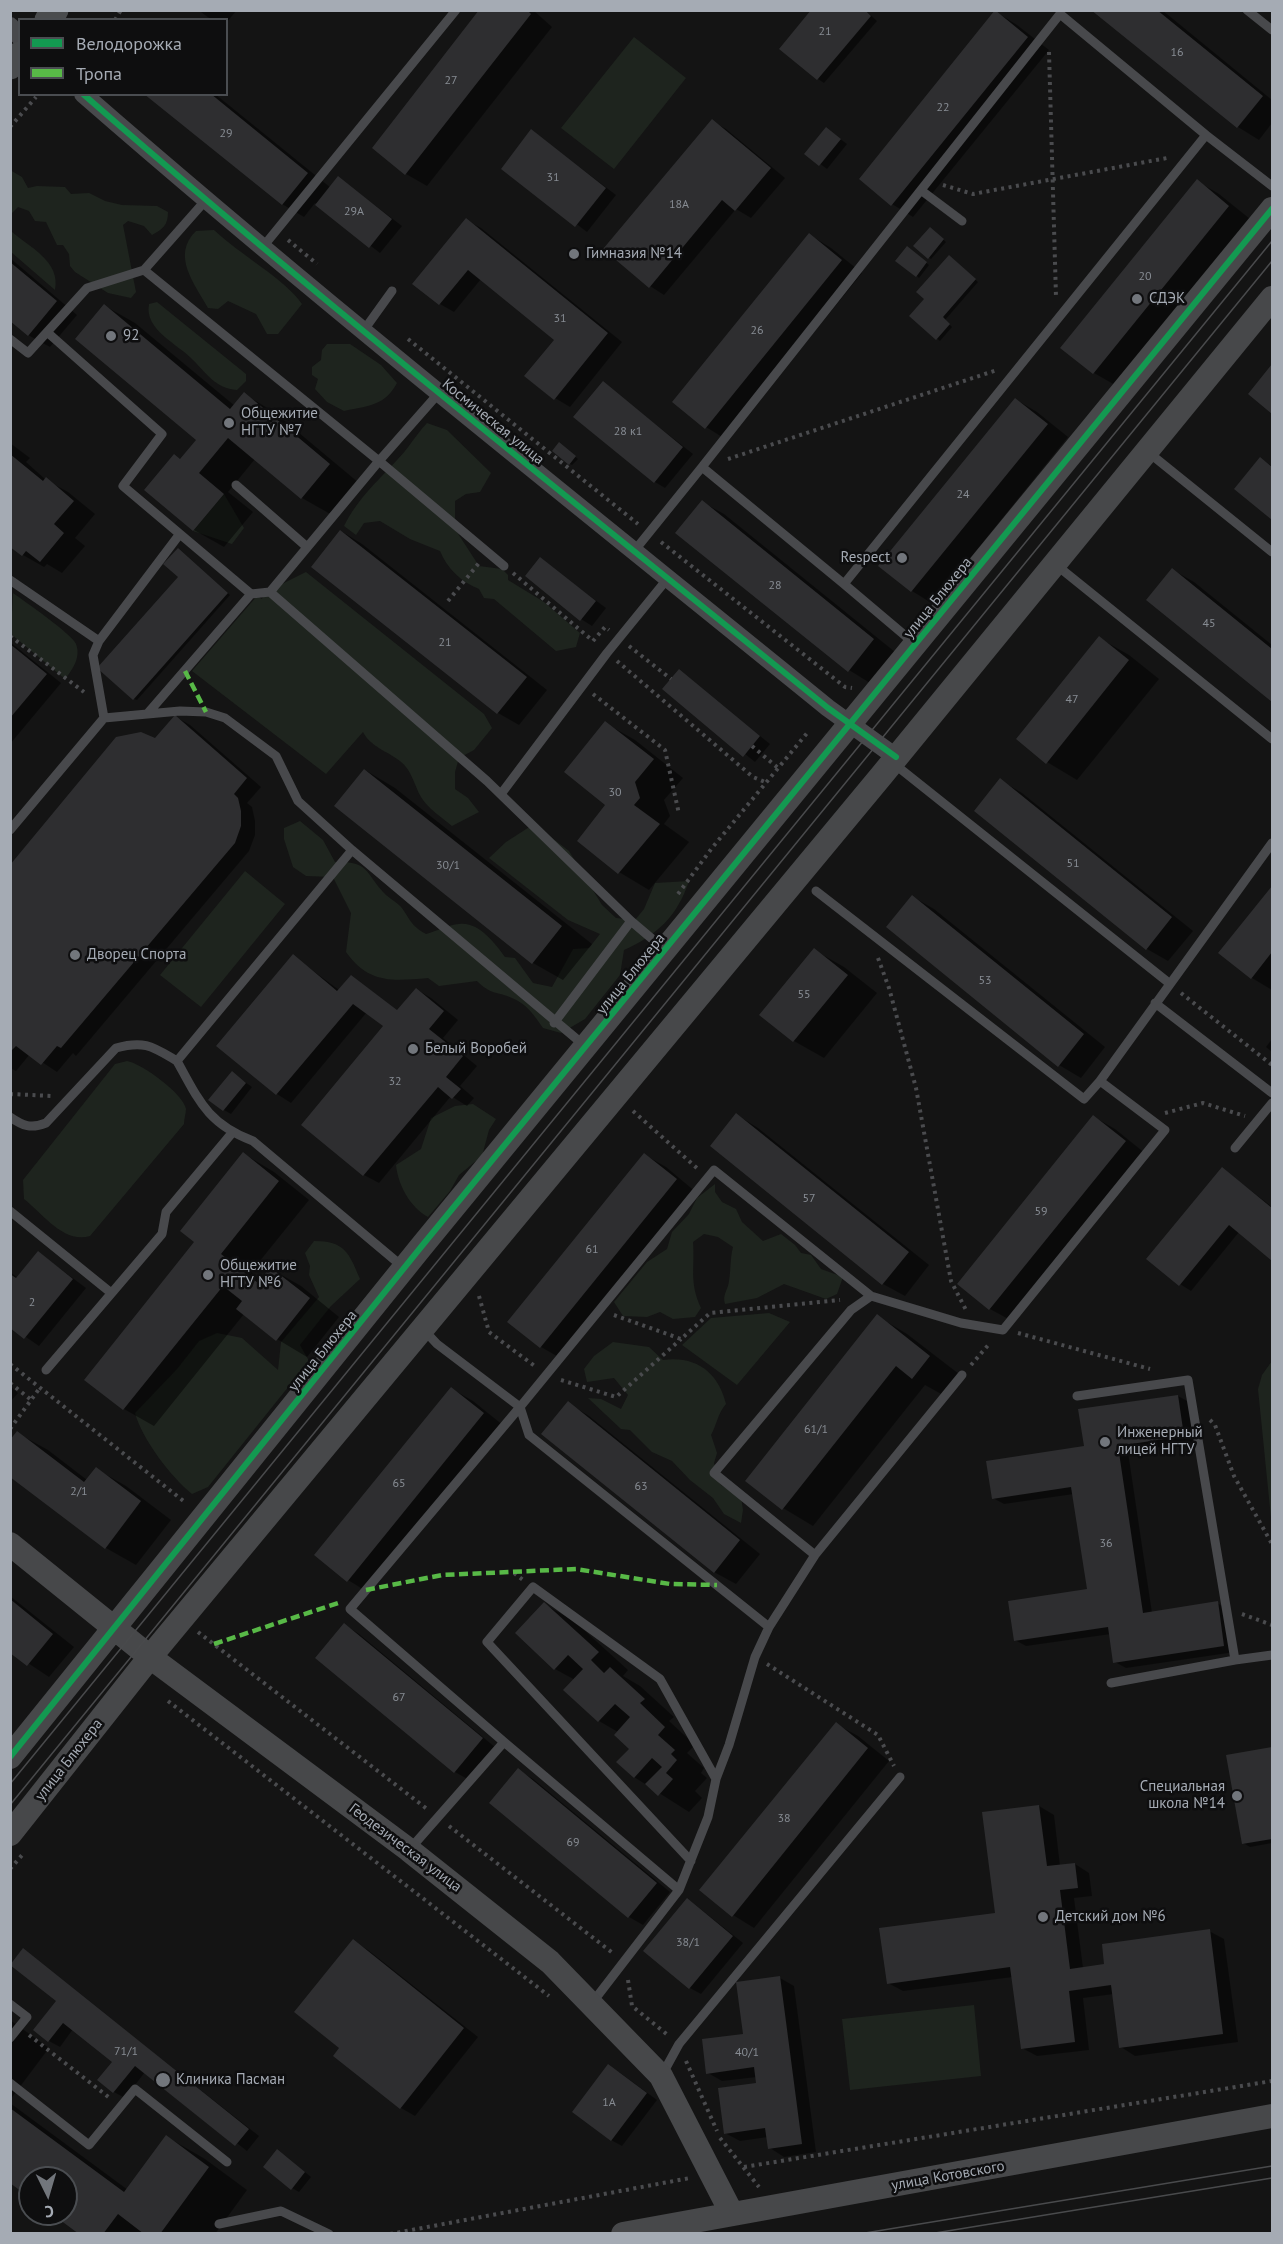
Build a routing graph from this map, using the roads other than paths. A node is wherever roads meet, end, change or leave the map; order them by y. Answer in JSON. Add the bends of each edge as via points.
{"nodes":[{"id":1,"x":456,"y":10,"type":"edge"},
{"id":2,"x":1247,"y":10,"type":"edge"},
{"id":3,"x":1272,"y":30,"type":"edge"},
{"id":4,"x":85,"y":96,"type":"edge"},
{"id":5,"x":1206,"y":135,"type":"junction"},
{"id":6,"x":1272,"y":186,"type":"edge"},
{"id":7,"x":922,"y":191,"type":"junction"},
{"id":8,"x":206,"y":201,"type":"junction"},
{"id":9,"x":1272,"y":209,"type":"edge"},
{"id":10,"x":962,"y":221,"type":"dead end"},
{"id":11,"x":262,"y":248,"type":"junction"},
{"id":12,"x":144,"y":270,"type":"junction"},
{"id":13,"x":392,"y":291,"type":"dead end"},
{"id":14,"x":1272,"y":298,"type":"edge"},
{"id":15,"x":363,"y":330,"type":"junction"},
{"id":16,"x":47,"y":332,"type":"junction"},
{"id":17,"x":10,"y":339,"type":"edge"},
{"id":18,"x":438,"y":394,"type":"junction"},
{"id":19,"x":1147,"y":452,"type":"junction"},
{"id":20,"x":379,"y":461,"type":"junction"},
{"id":21,"x":702,"y":467,"type":"junction"},
{"id":22,"x":236,"y":485,"type":"dead end"},
{"id":23,"x":179,"y":535,"type":"junction"},
{"id":24,"x":308,"y":547,"type":"junction"},
{"id":25,"x":635,"y":550,"type":"junction"},
{"id":26,"x":1272,"y":552,"type":"edge"},
{"id":27,"x":1055,"y":564,"type":"junction"},
{"id":28,"x":504,"y":566,"type":"road end"},
{"id":29,"x":668,"y":578,"type":"junction"},
{"id":30,"x":10,"y":580,"type":"edge"},
{"id":31,"x":844,"y":584,"type":"junction"},
{"id":32,"x":270,"y":592,"type":"junction"},
{"id":33,"x":251,"y":594,"type":"junction"},
{"id":34,"x":99,"y":641,"type":"junction"},
{"id":35,"x":916,"y":644,"type":"junction"},
{"id":36,"x":148,"y":713,"type":"junction"},
{"id":37,"x":104,"y":718,"type":"junction"},
{"id":38,"x":849,"y":724,"type":"junction"},
{"id":39,"x":1272,"y":740,"type":"edge"},
{"id":40,"x":894,"y":760,"type":"junction"},
{"id":41,"x":501,"y":794,"type":"junction"},
{"id":42,"x":10,"y":830,"type":"edge"},
{"id":43,"x":1272,"y":843,"type":"edge"},
{"id":44,"x":352,"y":850,"type":"junction"},
{"id":45,"x":816,"y":891,"type":"dead end"},
{"id":46,"x":631,"y":921,"type":"junction"},
{"id":47,"x":666,"y":950,"type":"junction"},
{"id":48,"x":1169,"y":983,"type":"junction"},
{"id":49,"x":1155,"y":1003,"type":"junction"},
{"id":50,"x":554,"y":1023,"type":"junction"},
{"id":51,"x":586,"y":1047,"type":"junction"},
{"id":52,"x":177,"y":1061,"type":"junction"},
{"id":53,"x":1100,"y":1081,"type":"junction"},
{"id":54,"x":1272,"y":1093,"type":"edge"},
{"id":55,"x":1272,"y":1103,"type":"edge"},
{"id":56,"x":10,"y":1117,"type":"edge"},
{"id":57,"x":232,"y":1133,"type":"junction"},
{"id":58,"x":1235,"y":1148,"type":"dead end"},
{"id":59,"x":10,"y":1211,"type":"edge"},
{"id":60,"x":405,"y":1269,"type":"junction"},
{"id":61,"x":110,"y":1292,"type":"junction"},
{"id":62,"x":871,"y":1296,"type":"junction"},
{"id":63,"x":423,"y":1329,"type":"junction"},
{"id":64,"x":46,"y":1370,"type":"dead end"},
{"id":65,"x":962,"y":1375,"type":"road end"},
{"id":66,"x":1077,"y":1396,"type":"dead end"},
{"id":67,"x":520,"y":1407,"type":"junction"},
{"id":68,"x":10,"y":1544,"type":"edge"},
{"id":69,"x":815,"y":1555,"type":"junction"},
{"id":70,"x":768,"y":1627,"type":"junction"},
{"id":71,"x":115,"y":1629,"type":"junction"},
{"id":72,"x":1272,"y":1655,"type":"edge"},
{"id":73,"x":150,"y":1657,"type":"junction"},
{"id":74,"x":1235,"y":1660,"type":"junction"},
{"id":75,"x":1112,"y":1683,"type":"dead end"},
{"id":76,"x":504,"y":1742,"type":"junction"},
{"id":77,"x":10,"y":1757,"type":"edge"},
{"id":78,"x":900,"y":1777,"type":"road end"},
{"id":79,"x":716,"y":1779,"type":"junction"},
{"id":80,"x":10,"y":1834,"type":"edge"},
{"id":81,"x":410,"y":1850,"type":"junction"},
{"id":82,"x":691,"y":1861,"type":"junction"},
{"id":83,"x":678,"y":1890,"type":"junction"},
{"id":84,"x":592,"y":2003,"type":"junction"},
{"id":85,"x":10,"y":2004,"type":"edge"},
{"id":86,"x":10,"y":2038,"type":"edge"},
{"id":87,"x":662,"y":2076,"type":"junction"},
{"id":88,"x":10,"y":2083,"type":"edge"},
{"id":89,"x":1272,"y":2116,"type":"edge"},
{"id":90,"x":227,"y":2162,"type":"dead end"},
{"id":91,"x":732,"y":2214,"type":"junction"},
{"id":92,"x":219,"y":2224,"type":"dead end"},
{"id":93,"x":329,"y":2234,"type":"edge"},
{"id":94,"x":623,"y":2234,"type":"edge"}],
"edges":[{"from":1,"to":11,"type":"lane"},
{"from":2,"to":3,"type":"lane"},
{"from":4,"to":8,"type":"street","name":"Космическая улица"},
{"from":5,"to":6,"type":"lane"},
{"from":5,"to":7,"type":"lane","via":[[1060,14]]},
{"from":5,"to":31,"type":"lane"},
{"from":7,"to":10,"type":"lane"},
{"from":7,"to":21,"type":"lane"},
{"from":8,"to":11,"type":"street","name":"Космическая улица"},
{"from":8,"to":12,"type":"lane"},
{"from":9,"to":35,"type":"street","name":"улица Блюхера"},
{"from":11,"to":15,"type":"street","name":"Космическая улица"},
{"from":12,"to":16,"type":"lane","via":[[87,288]]},
{"from":12,"to":20,"type":"lane"},
{"from":13,"to":15,"type":"lane"},
{"from":14,"to":19,"type":"street","name":"улица Блюхера"},
{"from":15,"to":18,"type":"street","name":"Космическая улица"},
{"from":16,"to":17,"type":"lane","via":[[28,353]]},
{"from":16,"to":23,"type":"lane","via":[[162,434],[123,486]]},
{"from":18,"to":20,"type":"lane"},
{"from":18,"to":25,"type":"street","name":"Космическая улица"},
{"from":19,"to":26,"type":"lane"},
{"from":19,"to":27,"type":"street","name":"улица Блюхера"},
{"from":20,"to":24,"type":"lane"},
{"from":20,"to":28,"type":"lane"},
{"from":21,"to":25,"type":"lane"},
{"from":21,"to":31,"type":"lane"},
{"from":22,"to":24,"type":"lane"},
{"from":23,"to":33,"type":"lane"},
{"from":23,"to":34,"type":"lane"},
{"from":24,"to":32,"type":"lane"},
{"from":25,"to":29,"type":"street","name":"Космическая улица"},
{"from":27,"to":39,"type":"lane"},
{"from":27,"to":40,"type":"street","name":"улица Блюхера"},
{"from":29,"to":38,"type":"street","name":"Космическая улица"},
{"from":29,"to":41,"type":"lane"},
{"from":30,"to":34,"type":"lane"},
{"from":31,"to":35,"type":"lane"},
{"from":32,"to":33,"type":"lane"},
{"from":32,"to":41,"type":"lane"},
{"from":33,"to":36,"type":"lane"},
{"from":34,"to":37,"type":"lane","via":[[93,655]]},
{"from":35,"to":38,"type":"street","name":"улица Блюхера"},
{"from":36,"to":37,"type":"lane"},
{"from":36,"to":44,"type":"lane","via":[[206,712],[225,718],[276,756],[298,801]]},
{"from":37,"to":42,"type":"lane"},
{"from":38,"to":40,"type":"street","name":"Космическая улица"},
{"from":38,"to":47,"type":"street","name":"улица Блюхера"},
{"from":40,"to":48,"type":"lane"},
{"from":40,"to":63,"type":"street","name":"улица Блюхера"},
{"from":41,"to":46,"type":"lane"},
{"from":43,"to":48,"type":"lane"},
{"from":44,"to":50,"type":"lane"},
{"from":44,"to":52,"type":"lane"},
{"from":45,"to":53,"type":"lane","via":[[1084,1100]]},
{"from":46,"to":47,"type":"lane"},
{"from":46,"to":50,"type":"lane"},
{"from":47,"to":51,"type":"street","name":"улица Блюхера"},
{"from":48,"to":49,"type":"lane"},
{"from":49,"to":53,"type":"lane"},
{"from":49,"to":54,"type":"lane"},
{"from":50,"to":51,"type":"lane"},
{"from":51,"to":60,"type":"street","name":"улица Блюхера"},
{"from":52,"to":56,"type":"lane","via":[[150,1045],[116,1048],[46,1124],[22,1125]]},
{"from":52,"to":57,"type":"lane","via":[[203,1109]]},
{"from":53,"to":62,"type":"lane","via":[[1165,1130],[1002,1330]]},
{"from":55,"to":58,"type":"lane"},
{"from":57,"to":60,"type":"lane","via":[[253,1141]]},
{"from":57,"to":61,"type":"lane","via":[[166,1212],[162,1234]]},
{"from":59,"to":61,"type":"lane"},
{"from":60,"to":71,"type":"street","name":"улица Блюхера"},
{"from":61,"to":64,"type":"lane"},
{"from":62,"to":67,"type":"lane","via":[[714,1170]]},
{"from":62,"to":69,"type":"lane","via":[[851,1310],[714,1473]]},
{"from":63,"to":67,"type":"lane"},
{"from":63,"to":73,"type":"street","name":"улица Блюхера"},
{"from":65,"to":69,"type":"lane"},
{"from":66,"to":74,"type":"lane","via":[[1188,1380]]},
{"from":67,"to":70,"type":"lane","via":[[528,1434]]},
{"from":67,"to":76,"type":"lane","via":[[350,1609]]},
{"from":68,"to":71,"type":"street","name":"Геодезическая улица"},
{"from":69,"to":70,"type":"lane"},
{"from":70,"to":79,"type":"lane"},
{"from":71,"to":73,"type":"street","name":"Геодезическая улица"},
{"from":71,"to":77,"type":"street","name":"улица Блюхера"},
{"from":72,"to":74,"type":"lane"},
{"from":73,"to":80,"type":"street","name":"улица Блюхера"},
{"from":73,"to":81,"type":"street","name":"Геодезическая улица"},
{"from":74,"to":75,"type":"lane"},
{"from":76,"to":81,"type":"lane"},
{"from":76,"to":83,"type":"lane"},
{"from":78,"to":87,"type":"lane","via":[[679,2044]]},
{"from":79,"to":82,"type":"lane","via":[[708,1817]]},
{"from":79,"to":82,"type":"lane","via":[[660,1678],[533,1587],[487,1642]]},
{"from":81,"to":84,"type":"street","name":"Геодезическая улица","via":[[550,1962]]},
{"from":82,"to":83,"type":"lane"},
{"from":83,"to":84,"type":"lane"},
{"from":84,"to":87,"type":"street","name":"Геодезическая улица"},
{"from":85,"to":86,"type":"lane","via":[[27,2018]]},
{"from":87,"to":91,"type":"street","name":"Геодезическая улица"},
{"from":88,"to":90,"type":"lane","via":[[89,2145],[135,2089]]},
{"from":89,"to":91,"type":"street","name":"улица Котовского"},
{"from":91,"to":94,"type":"street","name":"улица Котовского"},
{"from":92,"to":93,"type":"lane","via":[[281,2211]]}]}
